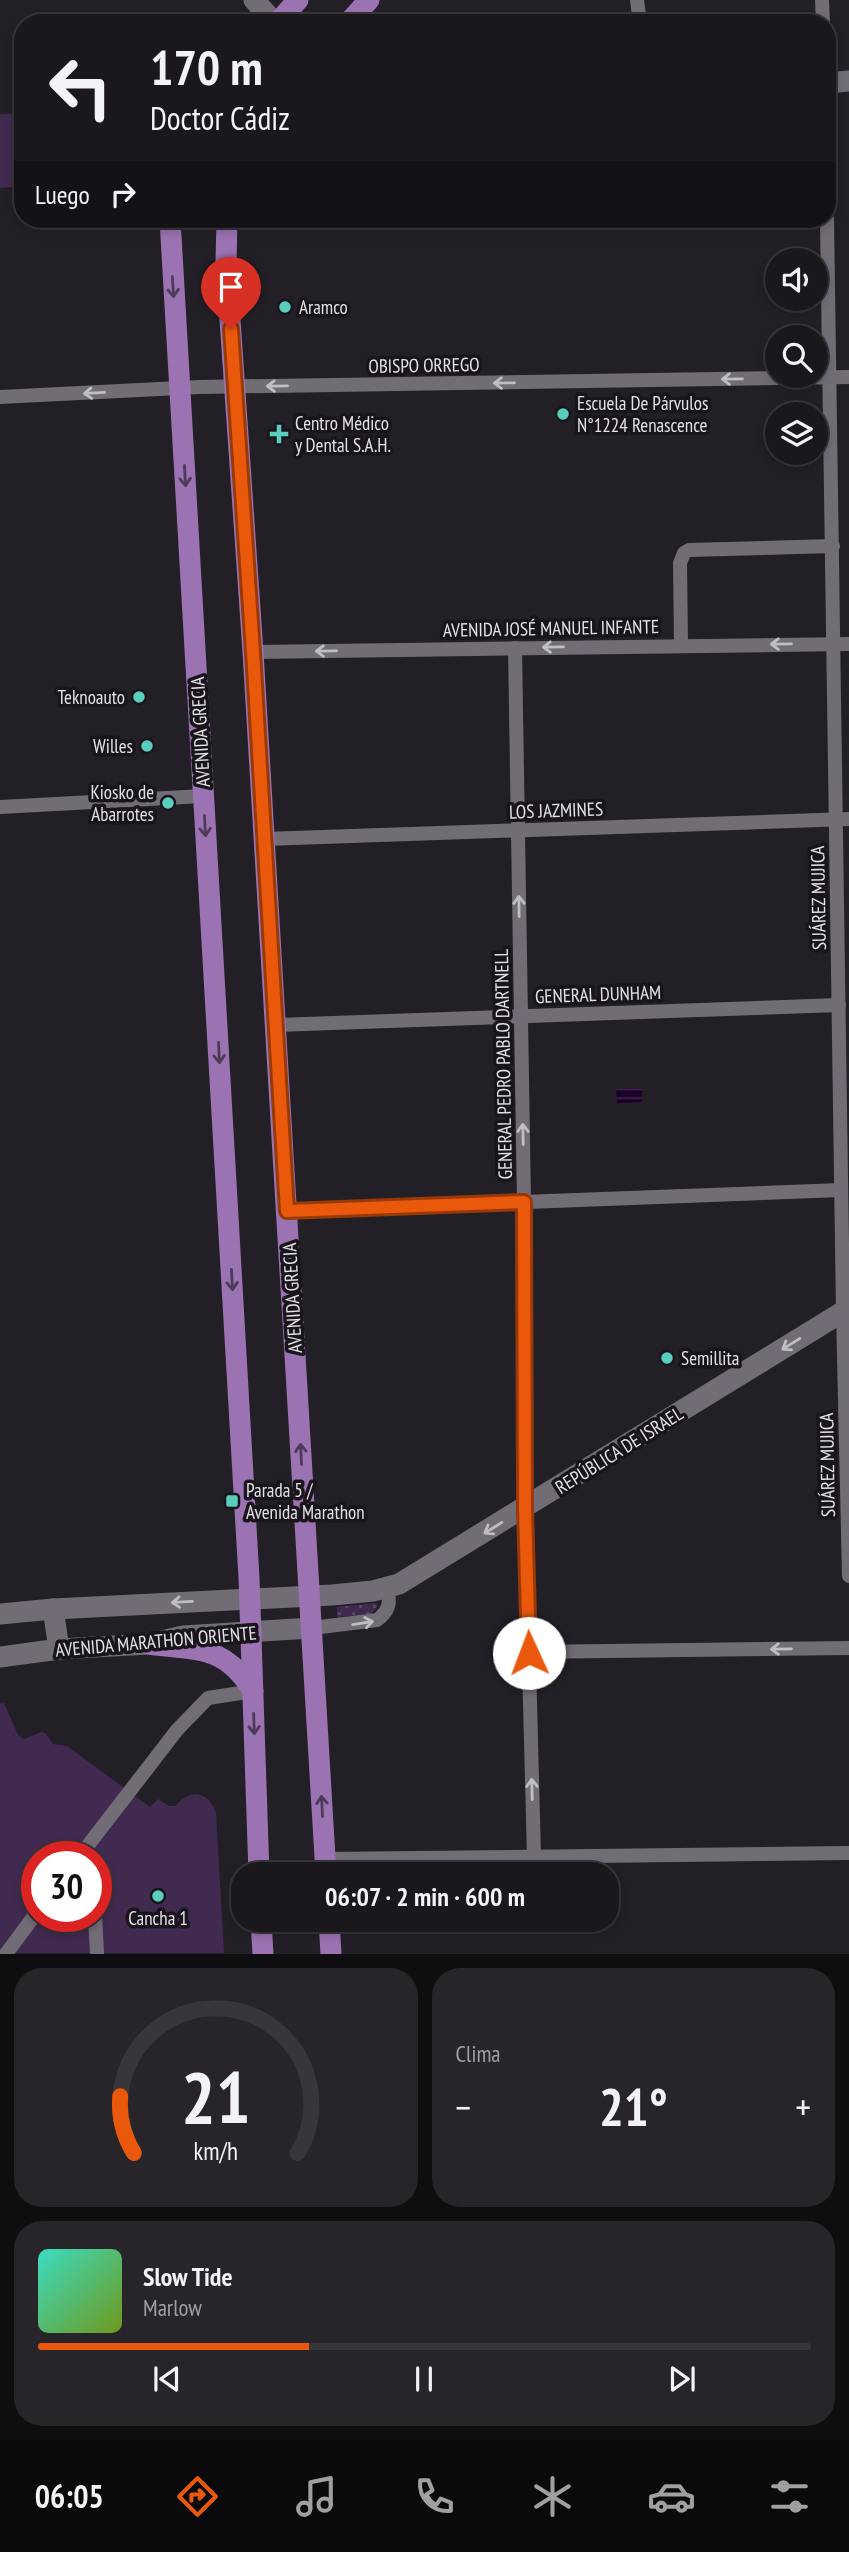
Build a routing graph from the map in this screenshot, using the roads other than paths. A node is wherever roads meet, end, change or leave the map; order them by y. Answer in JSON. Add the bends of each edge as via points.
{"nodes":[{"id":1,"x":254,"y":0,"type":"edge"},
{"id":2,"x":298,"y":0,"type":"edge"},
{"id":3,"x":369,"y":0,"type":"edge"},
{"id":4,"x":267,"y":14,"type":"edge"},
{"id":5,"x":285,"y":14,"type":"edge"},
{"id":6,"x":356,"y":14,"type":"edge"},
{"id":7,"x":171,"y":228,"type":"edge"},
{"id":8,"x":227,"y":228,"type":"edge"},
{"id":9,"x":827,"y":228,"type":"edge"},
{"id":10,"x":831,"y":377,"type":"junction"},
{"id":11,"x":849,"y":377,"type":"edge"},
{"id":12,"x":235,"y":386,"type":"junction"},
{"id":13,"x":180,"y":388,"type":"junction"},
{"id":14,"x":0,"y":397,"type":"edge"},
{"id":15,"x":833,"y":546,"type":"junction"},
{"id":16,"x":842,"y":644,"type":"edge"},
{"id":17,"x":681,"y":645,"type":"junction"},
{"id":18,"x":515,"y":648,"type":"junction"},
{"id":19,"x":253,"y":652,"type":"junction"},
{"id":20,"x":204,"y":796,"type":"junction"},
{"id":21,"x":0,"y":807,"type":"edge"},
{"id":22,"x":842,"y":819,"type":"edge"},
{"id":23,"x":518,"y":830,"type":"junction"},
{"id":24,"x":265,"y":839,"type":"junction"},
{"id":25,"x":839,"y":1005,"type":"junction"},
{"id":26,"x":521,"y":1016,"type":"junction"},
{"id":27,"x":276,"y":1025,"type":"junction"},
{"id":28,"x":841,"y":1189,"type":"junction"},
{"id":29,"x":524,"y":1202,"type":"junction"},
{"id":30,"x":287,"y":1211,"type":"junction"},
{"id":31,"x":846,"y":1310,"type":"edge"},
{"id":32,"x":847,"y":1396,"type":"edge"},
{"id":33,"x":525,"y":1508,"type":"junction"},
{"id":34,"x":849,"y":1576,"type":"edge"},
{"id":35,"x":387,"y":1588,"type":"junction"},
{"id":36,"x":309,"y":1596,"type":"junction"},
{"id":37,"x":250,"y":1598,"type":"junction"},
{"id":38,"x":53,"y":1609,"type":"junction"},
{"id":39,"x":0,"y":1614,"type":"edge"},
{"id":40,"x":312,"y":1628,"type":"junction"},
{"id":41,"x":251,"y":1631,"type":"junction"},
{"id":42,"x":149,"y":1644,"type":"junction"},
{"id":43,"x":849,"y":1648,"type":"edge"},
{"id":44,"x":58,"y":1650,"type":"junction"},
{"id":45,"x":529,"y":1653,"type":"junction"},
{"id":46,"x":1,"y":1654,"type":"edge"},
{"id":47,"x":253,"y":1690,"type":"junction"},
{"id":48,"x":92,"y":1840,"type":"edge"},
{"id":49,"x":849,"y":1853,"type":"edge"},
{"id":50,"x":534,"y":1857,"type":"junction"},
{"id":51,"x":259,"y":1862,"type":"edge"},
{"id":52,"x":326,"y":1862,"type":"edge"},
{"id":53,"x":430,"y":1862,"type":"edge"},
{"id":54,"x":23,"y":1932,"type":"edge"},
{"id":55,"x":96,"y":1932,"type":"edge"},
{"id":56,"x":262,"y":1932,"type":"edge"},
{"id":57,"x":330,"y":1932,"type":"edge"},
{"id":58,"x":6,"y":1954,"type":"edge"},
{"id":59,"x":97,"y":1954,"type":"edge"},
{"id":60,"x":263,"y":1954,"type":"edge"},
{"id":61,"x":331,"y":1954,"type":"edge"}],
"edges":[{"from":1,"to":4,"type":"main road"},
{"from":2,"to":5,"type":"main road"},
{"from":3,"to":6,"type":"main road"},
{"from":7,"to":13,"type":"main road","name":"AVENIDA GRECIA","one_way":true},
{"from":8,"to":12,"type":"main road","name":"AVENIDA GRECIA"},
{"from":9,"to":10,"type":"street","name":"SUÁREZ MUJICA"},
{"from":10,"to":11,"type":"street","name":"OBISPO ORREGO"},
{"from":10,"to":12,"type":"street","name":"OBISPO ORREGO","one_way":true},
{"from":10,"to":15,"type":"street","name":"SUÁREZ MUJICA"},
{"from":12,"to":13,"type":"street","name":"OBISPO ORREGO"},
{"from":12,"to":19,"type":"main road","name":"AVENIDA GRECIA"},
{"from":13,"to":14,"type":"street","name":"OBISPO ORREGO","one_way":true},
{"from":13,"to":20,"type":"main road","name":"AVENIDA GRECIA","one_way":true},
{"from":15,"to":16,"type":"street","name":"SUÁREZ MUJICA"},
{"from":15,"to":17,"type":"street","via":[[684,553],[680,563]]},
{"from":16,"to":17,"type":"street","name":"AVENIDA JOSÉ MANUEL INFANTE","one_way":true},
{"from":16,"to":22,"type":"street","name":"SUÁREZ MUJICA"},
{"from":17,"to":18,"type":"street","name":"AVENIDA JOSÉ MANUEL INFANTE","one_way":true},
{"from":18,"to":19,"type":"street","name":"AVENIDA JOSÉ MANUEL INFANTE","one_way":true},
{"from":18,"to":23,"type":"street","name":"GENERAL PEDRO PABLO DARTNELL"},
{"from":19,"to":24,"type":"main road","name":"AVENIDA GRECIA"},
{"from":20,"to":21,"type":"street"},
{"from":20,"to":37,"type":"main road","name":"AVENIDA GRECIA","one_way":true},
{"from":22,"to":23,"type":"street","name":"LOS JAZMINES"},
{"from":22,"to":25,"type":"street","name":"SUÁREZ MUJICA"},
{"from":23,"to":24,"type":"street","name":"LOS JAZMINES"},
{"from":26,"to":23,"type":"street","name":"GENERAL PEDRO PABLO DARTNELL","one_way":true},
{"from":24,"to":27,"type":"main road","name":"AVENIDA GRECIA"},
{"from":25,"to":26,"type":"street","name":"GENERAL DUNHAM"},
{"from":25,"to":28,"type":"street","name":"SUÁREZ MUJICA"},
{"from":26,"to":27,"type":"street","name":"GENERAL DUNHAM"},
{"from":29,"to":26,"type":"street","name":"GENERAL PEDRO PABLO DARTNELL","one_way":true},
{"from":27,"to":30,"type":"main road","name":"AVENIDA GRECIA"},
{"from":28,"to":29,"type":"street"},
{"from":28,"to":31,"type":"street","name":"SUÁREZ MUJICA"},
{"from":29,"to":30,"type":"street"},
{"from":29,"to":33,"type":"street","name":"GENERAL PEDRO PABLO DARTNELL"},
{"from":36,"to":30,"type":"main road","name":"AVENIDA GRECIA","one_way":true},
{"from":31,"to":32,"type":"street","name":"SUÁREZ MUJICA"},
{"from":31,"to":33,"type":"main road","name":"REPÚBLICA DE ISRAEL","one_way":true},
{"from":32,"to":34,"type":"street","name":"SUÁREZ MUJICA"},
{"from":33,"to":35,"type":"main road","name":"REPÚBLICA DE ISRAEL","one_way":true},
{"from":33,"to":45,"type":"street","name":"GENERAL PEDRO PABLO DARTNELL"},
{"from":35,"to":36,"type":"main road","name":"REPÚBLICA DE ISRAEL"},
{"from":40,"to":35,"type":"street","one_way":true,"via":[[377,1620],[388,1609]]},
{"from":36,"to":37,"type":"main road","name":"AVENIDA MARATHON ORIENTE"},
{"from":36,"to":40,"type":"main road","name":"AVENIDA GRECIA"},
{"from":37,"to":38,"type":"main road","name":"AVENIDA MARATHON ORIENTE","one_way":true},
{"from":37,"to":41,"type":"main road","name":"AVENIDA GRECIA"},
{"from":38,"to":39,"type":"main road","name":"AVENIDA MARATHON ORIENTE"},
{"from":38,"to":44,"type":"main road"},
{"from":40,"to":41,"type":"main road","name":"AVENIDA MARATHON ORIENTE"},
{"from":52,"to":40,"type":"main road","name":"AVENIDA GRECIA","one_way":true},
{"from":41,"to":42,"type":"main road","name":"AVENIDA MARATHON ORIENTE","via":[[183,1636]]},
{"from":41,"to":47,"type":"main road","name":"AVENIDA GRECIA"},
{"from":42,"to":44,"type":"main road","name":"AVENIDA MARATHON ORIENTE"},
{"from":42,"to":47,"type":"main road","via":[[225,1658]]},
{"from":43,"to":45,"type":"street","one_way":true},
{"from":44,"to":46,"type":"main road","name":"AVENIDA MARATHON ORIENTE"},
{"from":50,"to":45,"type":"street","name":"GENERAL PEDRO PABLO DARTNELL","one_way":true},
{"from":47,"to":48,"type":"street","via":[[208,1698],[177,1730]]},
{"from":47,"to":51,"type":"main road","name":"AVENIDA GRECIA","one_way":true},
{"from":49,"to":50,"type":"street"},
{"from":50,"to":53,"type":"street"},
{"from":54,"to":58,"type":"street"},
{"from":55,"to":59,"type":"street"},
{"from":56,"to":60,"type":"main road"},
{"from":57,"to":61,"type":"main road"}]}
